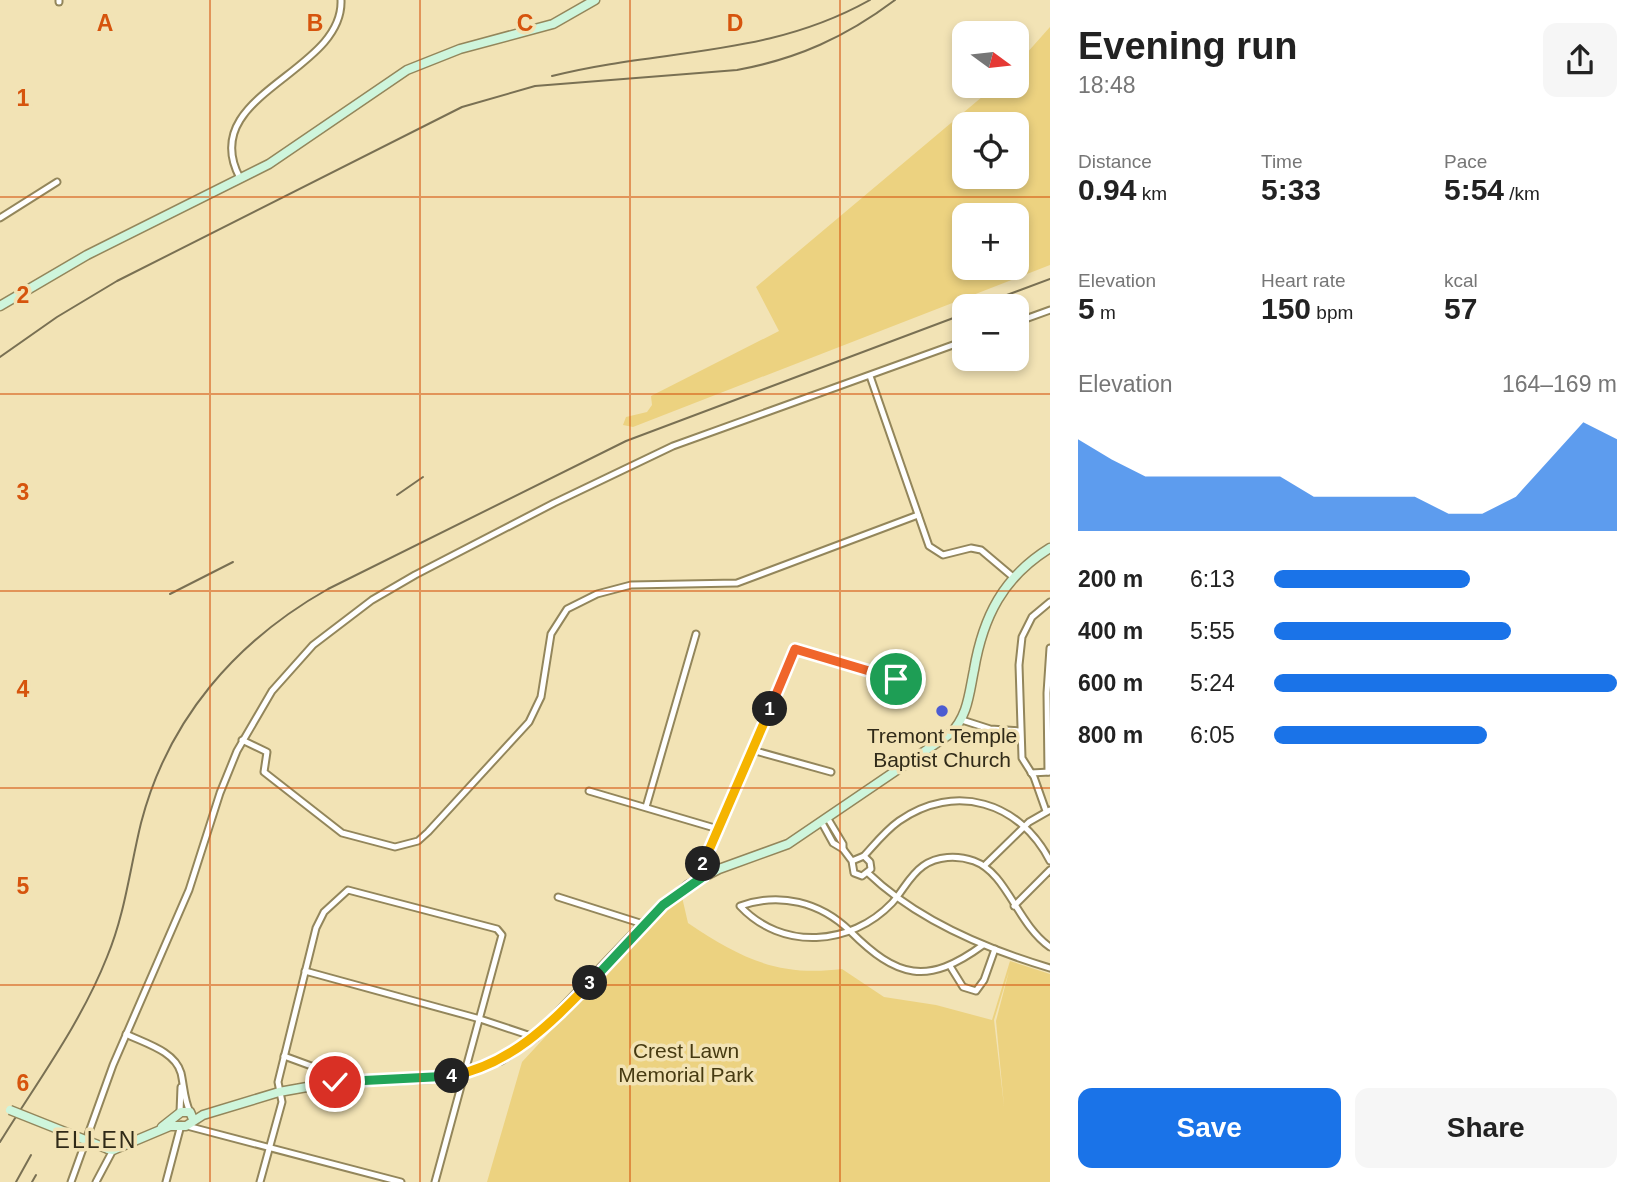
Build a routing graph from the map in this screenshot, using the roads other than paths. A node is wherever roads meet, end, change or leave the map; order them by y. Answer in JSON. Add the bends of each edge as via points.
{"nodes":[{"id":1,"x":341,"y":0,"type":"edge"},
{"id":2,"x":595,"y":0,"type":"edge"},
{"id":3,"x":240,"y":177,"type":"junction"},
{"id":4,"x":57,"y":182,"type":"dead end"},
{"id":5,"x":0,"y":218,"type":"edge"},
{"id":6,"x":0,"y":306,"type":"edge"},
{"id":7,"x":1050,"y":310,"type":"edge"},
{"id":8,"x":1029,"y":318,"type":"edge"},
{"id":9,"x":952,"y":345,"type":"edge"},
{"id":10,"x":870,"y":376,"type":"junction"},
{"id":11,"x":918,"y":515,"type":"junction"},
{"id":12,"x":1050,"y":548,"type":"edge"},
{"id":13,"x":1013,"y":577,"type":"junction"},
{"id":14,"x":1050,"y":602,"type":"edge"},
{"id":15,"x":696,"y":634,"type":"dead end"},
{"id":16,"x":1050,"y":648,"type":"edge"},
{"id":17,"x":896,"y":679,"type":"dead end"},
{"id":18,"x":962,"y":720,"type":"junction"},
{"id":19,"x":1020,"y":731,"type":"junction"},
{"id":20,"x":243,"y":740,"type":"junction"},
{"id":21,"x":752,"y":750,"type":"junction"},
{"id":22,"x":831,"y":772,"type":"dead end"},
{"id":23,"x":1049,"y":772,"type":"edge"},
{"id":24,"x":1031,"y":773,"type":"junction"},
{"id":25,"x":589,"y":791,"type":"dead end"},
{"id":26,"x":646,"y":807,"type":"junction"},
{"id":27,"x":1048,"y":811,"type":"edge"},
{"id":28,"x":825,"y":821,"type":"junction"},
{"id":29,"x":1025,"y":825,"type":"junction"},
{"id":30,"x":718,"y":829,"type":"junction"},
{"id":31,"x":864,"y":856,"type":"junction"},
{"id":32,"x":852,"y":861,"type":"junction"},
{"id":33,"x":1050,"y":861,"type":"edge"},
{"id":34,"x":985,"y":866,"type":"junction"},
{"id":35,"x":1050,"y":870,"type":"edge"},
{"id":36,"x":868,"y":873,"type":"junction"},
{"id":37,"x":704,"y":876,"type":"junction"},
{"id":38,"x":898,"y":896,"type":"junction"},
{"id":39,"x":558,"y":897,"type":"dead end"},
{"id":40,"x":1014,"y":906,"type":"junction"},
{"id":41,"x":643,"y":924,"type":"junction"},
{"id":42,"x":850,"y":931,"type":"junction"},
{"id":43,"x":983,"y":945,"type":"junction"},
{"id":44,"x":1050,"y":947,"type":"edge"},
{"id":45,"x":995,"y":949,"type":"junction"},
{"id":46,"x":950,"y":966,"type":"junction"},
{"id":47,"x":1050,"y":968,"type":"edge"},
{"id":48,"x":305,"y":971,"type":"junction"},
{"id":49,"x":480,"y":1019,"type":"junction"},
{"id":50,"x":126,"y":1034,"type":"junction"},
{"id":51,"x":535,"y":1037,"type":"junction"},
{"id":52,"x":285,"y":1056,"type":"junction"},
{"id":53,"x":464,"y":1074,"type":"junction"},
{"id":54,"x":335,"y":1082,"type":"junction"},
{"id":55,"x":279,"y":1092,"type":"junction"},
{"id":56,"x":0,"y":1106,"type":"edge"},
{"id":57,"x":186,"y":1119,"type":"junction"},
{"id":58,"x":269,"y":1148,"type":"junction"},
{"id":59,"x":110,"y":1149,"type":"junction"},
{"id":60,"x":71,"y":1182,"type":"edge"},
{"id":61,"x":96,"y":1182,"type":"edge"},
{"id":62,"x":166,"y":1182,"type":"edge"},
{"id":63,"x":260,"y":1182,"type":"edge"},
{"id":64,"x":401,"y":1182,"type":"edge"},
{"id":65,"x":435,"y":1182,"type":"edge"}],
"edges":[{"from":1,"to":3,"type":"street","via":[[340,17],[327,38],[238,122],[230,153]]},
{"from":2,"to":3,"type":"main road","via":[[553,24],[407,70],[269,164]]},
{"from":3,"to":6,"type":"main road","via":[[76,261]]},
{"from":4,"to":5,"type":"street"},
{"from":7,"to":8,"type":"street"},
{"from":9,"to":10,"type":"street"},
{"from":10,"to":11,"type":"street"},
{"from":10,"to":20,"type":"street","via":[[673,446],[382,594],[338,624],[290,668]]},
{"from":11,"to":13,"type":"street","via":[[933,550],[943,555],[981,550]]},
{"from":11,"to":20,"type":"street","via":[[737,583],[631,585],[597,594],[567,609],[551,634],[541,697],[528,722],[428,832],[405,846],[382,845],[335,830],[264,772],[267,752]]},
{"from":12,"to":13,"type":"main road"},
{"from":13,"to":18,"type":"main road","via":[[983,627]]},
{"from":14,"to":19,"type":"street","via":[[1032,617],[1022,637]]},
{"from":15,"to":26,"type":"street"},
{"from":16,"to":23,"type":"street"},
{"from":17,"to":21,"type":"street","via":[[795,649]]},
{"from":18,"to":19,"type":"street","via":[[990,730]]},
{"from":18,"to":28,"type":"main road","via":[[935,746]]},
{"from":19,"to":24,"type":"street","via":[[1022,758]]},
{"from":20,"to":50,"type":"street","via":[[176,924]]},
{"from":21,"to":22,"type":"street"},
{"from":21,"to":30,"type":"street"},
{"from":23,"to":24,"type":"street"},
{"from":24,"to":27,"type":"street"},
{"from":25,"to":26,"type":"street"},
{"from":26,"to":30,"type":"street"},
{"from":27,"to":29,"type":"street"},
{"from":28,"to":32,"type":"street","via":[[834,842]]},
{"from":28,"to":37,"type":"main road","via":[[780,847]]},
{"from":29,"to":31,"type":"street","via":[[999,808],[941,802],[900,820]]},
{"from":29,"to":33,"type":"street"},
{"from":29,"to":34,"type":"street"},
{"from":30,"to":37,"type":"street","via":[[702,866]]},
{"from":31,"to":32,"type":"street"},
{"from":31,"to":36,"type":"street","via":[[870,862]]},
{"from":32,"to":36,"type":"street","via":[[855,873]]},
{"from":34,"to":38,"type":"street","via":[[959,857],[933,861],[914,874]]},
{"from":34,"to":40,"type":"street"},
{"from":35,"to":40,"type":"street"},
{"from":36,"to":38,"type":"street"},
{"from":37,"to":41,"type":"main road","via":[[674,895]]},
{"from":38,"to":42,"type":"street","via":[[873,919]]},
{"from":38,"to":43,"type":"street"},
{"from":39,"to":41,"type":"street"},
{"from":40,"to":44,"type":"street","via":[[1033,934]]},
{"from":41,"to":51,"type":"main road"},
{"from":42,"to":42,"type":"street","via":[[811,939],[792,936],[760,923],[740,906],[762,898],[814,906]]},
{"from":42,"to":46,"type":"street","via":[[874,955],[904,971],[921,973]]},
{"from":43,"to":45,"type":"street"},
{"from":43,"to":46,"type":"street"},
{"from":45,"to":46,"type":"street","via":[[976,991],[963,987]]},
{"from":45,"to":47,"type":"street"},
{"from":48,"to":49,"type":"street"},
{"from":48,"to":49,"type":"street","via":[[324,912],[344,892],[353,890],[499,931],[502,938]]},
{"from":48,"to":52,"type":"street"},
{"from":49,"to":51,"type":"street"},
{"from":49,"to":53,"type":"street"},
{"from":50,"to":57,"type":"street","via":[[164,1053],[180,1070]]},
{"from":50,"to":60,"type":"street"},
{"from":51,"to":53,"type":"main road","via":[[501,1060]]},
{"from":52,"to":54,"type":"street","via":[[325,1072]]},
{"from":52,"to":55,"type":"street"},
{"from":53,"to":54,"type":"main road"},
{"from":53,"to":65,"type":"street"},
{"from":54,"to":55,"type":"main road"},
{"from":55,"to":57,"type":"main road"},
{"from":55,"to":58,"type":"street","via":[[282,1102]]},
{"from":56,"to":59,"type":"main road","bridge":true},
{"from":57,"to":58,"type":"street","via":[[200,1129]]},
{"from":57,"to":59,"type":"main road"},
{"from":57,"to":62,"type":"street"},
{"from":58,"to":63,"type":"street"},
{"from":58,"to":64,"type":"street"},
{"from":59,"to":61,"type":"street"}]}
